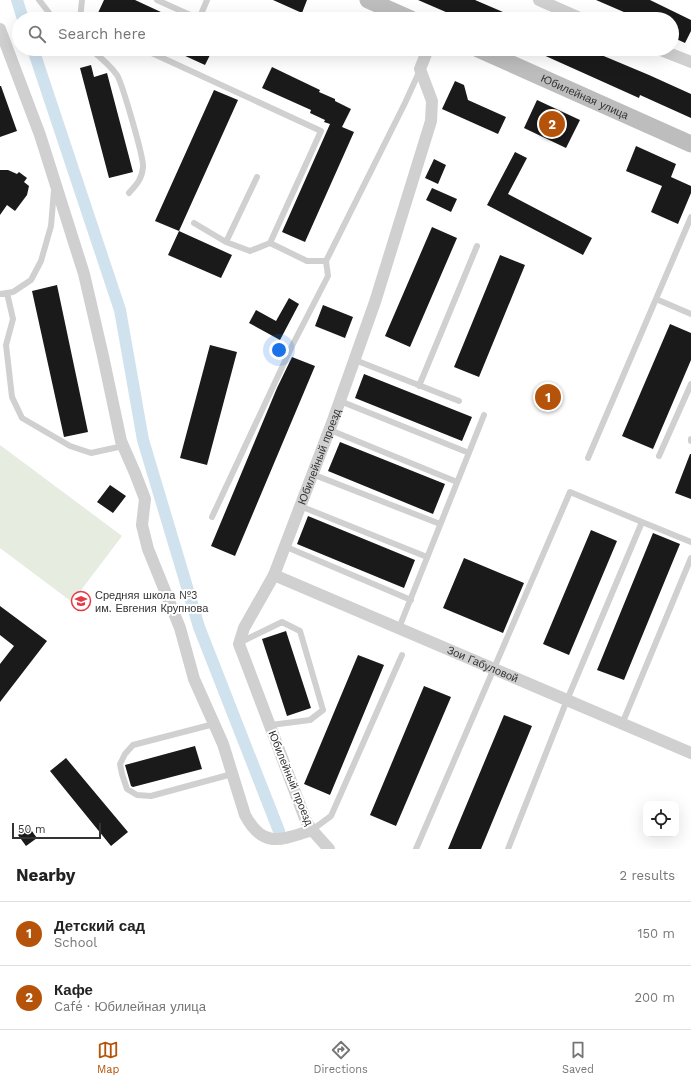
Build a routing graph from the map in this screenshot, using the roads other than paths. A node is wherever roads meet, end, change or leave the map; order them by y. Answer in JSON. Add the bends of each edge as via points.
{"nodes":[{"id":1,"x":39,"y":0,"type":"edge"},
{"id":2,"x":82,"y":0,"type":"edge"},
{"id":3,"x":157,"y":0,"type":"edge"},
{"id":4,"x":207,"y":0,"type":"edge"},
{"id":5,"x":539,"y":0,"type":"edge"},
{"id":6,"x":379,"y":2,"type":"edge"},
{"id":7,"x":48,"y":12,"type":"edge"},
{"id":8,"x":81,"y":12,"type":"edge"},
{"id":9,"x":184,"y":12,"type":"edge"},
{"id":10,"x":202,"y":12,"type":"edge"},
{"id":11,"x":398,"y":12,"type":"edge"},
{"id":12,"x":566,"y":12,"type":"edge"},
{"id":13,"x":0,"y":29,"type":"edge"},
{"id":14,"x":99,"y":56,"type":"edge"},
{"id":15,"x":158,"y":56,"type":"edge"},
{"id":16,"x":425,"y":56,"type":"edge"},
{"id":17,"x":494,"y":56,"type":"edge"},
{"id":18,"x":676,"y":56,"type":"edge"},
{"id":19,"x":691,"y":62,"type":"edge"},
{"id":20,"x":420,"y":69,"type":"junction"},
{"id":21,"x":691,"y":144,"type":"edge"},
{"id":22,"x":257,"y":177,"type":"dead end"},
{"id":23,"x":55,"y":181,"type":"junction"},
{"id":24,"x":129,"y":193,"type":"dead end"},
{"id":25,"x":691,"y":217,"type":"edge"},
{"id":26,"x":194,"y":223,"type":"dead end"},
{"id":27,"x":226,"y":242,"type":"junction"},
{"id":28,"x":270,"y":243,"type":"junction"},
{"id":29,"x":477,"y":246,"type":"dead end"},
{"id":30,"x":326,"y":261,"type":"junction"},
{"id":31,"x":7,"y":293,"type":"junction"},
{"id":32,"x":0,"y":294,"type":"edge"},
{"id":33,"x":656,"y":299,"type":"junction"},
{"id":34,"x":691,"y":314,"type":"edge"},
{"id":35,"x":355,"y":360,"type":"junction"},
{"id":36,"x":691,"y":384,"type":"edge"},
{"id":37,"x":419,"y":386,"type":"junction"},
{"id":38,"x":340,"y":401,"type":"junction"},
{"id":39,"x":459,"y":402,"type":"dead end"},
{"id":40,"x":484,"y":415,"type":"dead end"},
{"id":41,"x":330,"y":430,"type":"junction"},
{"id":42,"x":123,"y":446,"type":"junction"},
{"id":43,"x":469,"y":453,"type":"junction"},
{"id":44,"x":659,"y":456,"type":"dead end"},
{"id":45,"x":588,"y":458,"type":"dead end"},
{"id":46,"x":312,"y":474,"type":"junction"},
{"id":47,"x":457,"y":482,"type":"junction"},
{"id":48,"x":300,"y":506,"type":"junction"},
{"id":49,"x":212,"y":517,"type":"dead end"},
{"id":50,"x":642,"y":522,"type":"junction"},
{"id":51,"x":440,"y":524,"type":"junction"},
{"id":52,"x":691,"y":542,"type":"edge"},
{"id":53,"x":284,"y":546,"type":"junction"},
{"id":54,"x":427,"y":558,"type":"junction"},
{"id":55,"x":691,"y":558,"type":"edge"},
{"id":56,"x":274,"y":575,"type":"junction"},
{"id":57,"x":411,"y":600,"type":"junction"},
{"id":58,"x":399,"y":628,"type":"junction"},
{"id":59,"x":239,"y":644,"type":"junction"},
{"id":60,"x":402,"y":655,"type":"dead end"},
{"id":61,"x":493,"y":668,"type":"junction"},
{"id":62,"x":567,"y":700,"type":"junction"},
{"id":63,"x":214,"y":724,"type":"junction"},
{"id":64,"x":622,"y":724,"type":"junction"},
{"id":65,"x":270,"y":725,"type":"junction"},
{"id":66,"x":691,"y":753,"type":"edge"},
{"id":67,"x":232,"y":774,"type":"junction"},
{"id":68,"x":312,"y":830,"type":"junction"},
{"id":69,"x":329,"y":849,"type":"edge"},
{"id":70,"x":416,"y":849,"type":"edge"},
{"id":71,"x":508,"y":849,"type":"edge"}],
"edges":[{"from":1,"to":7,"type":"lane"},
{"from":2,"to":8,"type":"lane"},
{"from":3,"to":9,"type":"lane"},
{"from":4,"to":10,"type":"lane"},
{"from":5,"to":12,"type":"street"},
{"from":6,"to":11,"type":"main road"},
{"from":13,"to":23,"type":"street"},
{"from":14,"to":24,"type":"lane","via":[[118,76],[143,165],[140,181]]},
{"from":15,"to":28,"type":"lane","via":[[320,131]]},
{"from":16,"to":20,"type":"street"},
{"from":17,"to":21,"type":"main road","name":"Юбилейная улица"},
{"from":18,"to":19,"type":"street"},
{"from":20,"to":30,"type":"lane"},
{"from":20,"to":35,"type":"street","name":"Юбилейный проезд","via":[[432,101],[431,120]]},
{"from":22,"to":27,"type":"lane"},
{"from":23,"to":31,"type":"lane","via":[[51,226],[41,261],[31,280]]},
{"from":23,"to":42,"type":"street","via":[[84,274]]},
{"from":25,"to":33,"type":"lane"},
{"from":26,"to":27,"type":"lane"},
{"from":27,"to":28,"type":"lane","via":[[250,251]]},
{"from":28,"to":30,"type":"lane","via":[[307,261]]},
{"from":29,"to":37,"type":"lane"},
{"from":30,"to":49,"type":"lane","via":[[328,276],[292,346]]},
{"from":31,"to":32,"type":"lane"},
{"from":31,"to":42,"type":"lane","via":[[13,319],[6,345],[12,396],[22,418],[70,446],[91,453]]},
{"from":33,"to":34,"type":"lane"},
{"from":33,"to":45,"type":"lane"},
{"from":35,"to":37,"type":"lane"},
{"from":35,"to":38,"type":"street","name":"Юбилейный проезд"},
{"from":36,"to":44,"type":"lane"},
{"from":37,"to":39,"type":"lane"},
{"from":38,"to":41,"type":"street","name":"Юбилейный проезд"},
{"from":38,"to":43,"type":"lane"},
{"from":40,"to":43,"type":"lane"},
{"from":41,"to":46,"type":"street","name":"Юбилейный проезд"},
{"from":41,"to":47,"type":"lane"},
{"from":42,"to":63,"type":"street","via":[[145,499],[142,525],[148,549],[180,628],[194,679]]},
{"from":43,"to":47,"type":"lane"},
{"from":46,"to":48,"type":"street","name":"Юбилейный проезд"},
{"from":46,"to":51,"type":"lane"},
{"from":47,"to":51,"type":"lane"},
{"from":48,"to":53,"type":"street","name":"Юбилейный проезд"},
{"from":48,"to":54,"type":"lane"},
{"from":50,"to":52,"type":"lane"},
{"from":50,"to":61,"type":"lane","via":[[570,492]]},
{"from":50,"to":62,"type":"lane"},
{"from":51,"to":54,"type":"lane"},
{"from":53,"to":56,"type":"street","name":"Юбилейный проезд"},
{"from":53,"to":57,"type":"lane"},
{"from":54,"to":57,"type":"lane"},
{"from":55,"to":64,"type":"lane"},
{"from":56,"to":58,"type":"street","name":"Зои Габуловой"},
{"from":56,"to":59,"type":"street","name":"Юбилейный проезд","via":[[244,628]]},
{"from":57,"to":58,"type":"lane"},
{"from":58,"to":61,"type":"street","name":"Зои Габуловой"},
{"from":59,"to":65,"type":"street","name":"Юбилейный проезд"},
{"from":59,"to":65,"type":"lane","via":[[282,622],[300,631],[323,710],[310,720]]},
{"from":60,"to":68,"type":"lane","via":[[331,816]]},
{"from":61,"to":62,"type":"street","name":"Зои Габуловой"},
{"from":61,"to":70,"type":"lane"},
{"from":62,"to":64,"type":"street","name":"Зои Габуловой"},
{"from":62,"to":71,"type":"lane"},
{"from":63,"to":67,"type":"street"},
{"from":63,"to":67,"type":"lane","via":[[133,746],[120,764],[124,781],[127,789],[137,795],[151,796]]},
{"from":64,"to":66,"type":"street","name":"Зои Габуловой"},
{"from":65,"to":68,"type":"street","name":"Юбилейный проезд","via":[[306,821]]},
{"from":67,"to":68,"type":"street","via":[[245,816],[250,825],[264,838],[282,840]]},
{"from":68,"to":69,"type":"street","name":"Юбилейный проезд"}]}
